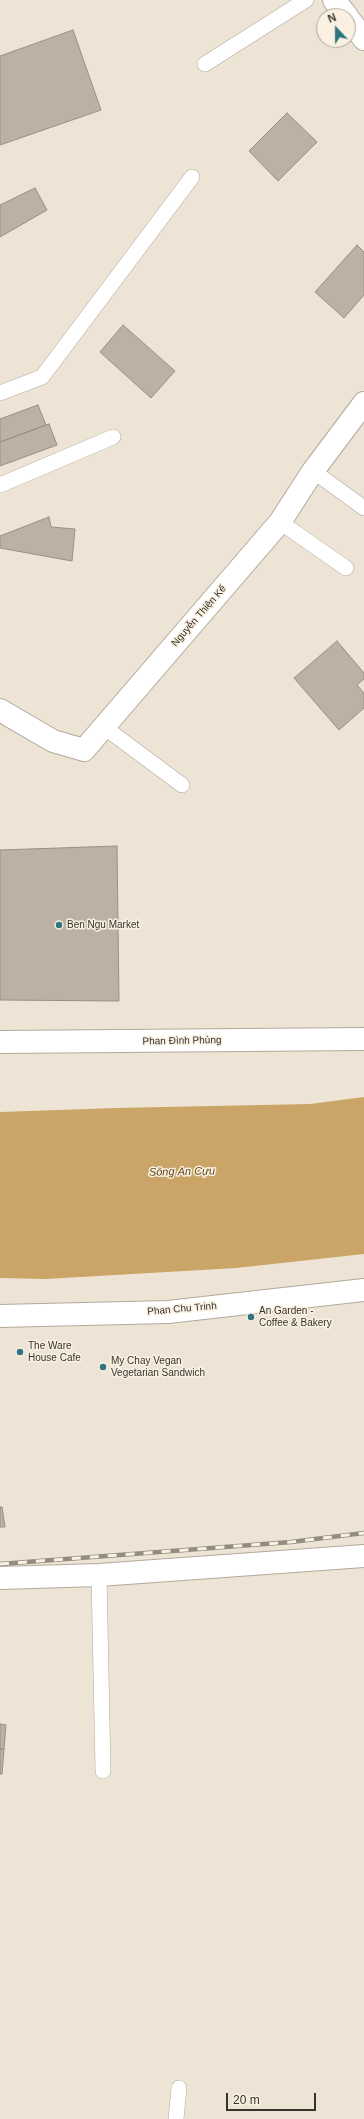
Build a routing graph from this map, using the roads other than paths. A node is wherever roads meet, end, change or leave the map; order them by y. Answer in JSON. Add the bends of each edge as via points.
{"nodes":[{"id":1,"x":306,"y":0,"type":"edge"},
{"id":2,"x":334,"y":0,"type":"edge"},
{"id":3,"x":340,"y":8,"type":"edge"},
{"id":4,"x":356,"y":29,"type":"edge"},
{"id":5,"x":364,"y":39,"type":"edge"},
{"id":6,"x":205,"y":64,"type":"dead end"},
{"id":7,"x":192,"y":177,"type":"dead end"},
{"id":8,"x":0,"y":393,"type":"edge"},
{"id":9,"x":364,"y":403,"type":"edge"},
{"id":10,"x":113,"y":437,"type":"dead end"},
{"id":11,"x":313,"y":471,"type":"junction"},
{"id":12,"x":0,"y":485,"type":"edge"},
{"id":13,"x":364,"y":508,"type":"edge"},
{"id":14,"x":280,"y":522,"type":"junction"},
{"id":15,"x":346,"y":568,"type":"dead end"},
{"id":16,"x":0,"y":710,"type":"edge"},
{"id":17,"x":104,"y":727,"type":"junction"},
{"id":18,"x":182,"y":784,"type":"dead end"},
{"id":19,"x":364,"y":1039,"type":"edge"},
{"id":20,"x":0,"y":1042,"type":"edge"},
{"id":21,"x":364,"y":1290,"type":"edge"},
{"id":22,"x":0,"y":1316,"type":"edge"},
{"id":23,"x":364,"y":1556,"type":"edge"},
{"id":24,"x":100,"y":1575,"type":"junction"},
{"id":25,"x":0,"y":1578,"type":"edge"},
{"id":26,"x":103,"y":1771,"type":"dead end"},
{"id":27,"x":179,"y":2088,"type":"dead end"},
{"id":28,"x":176,"y":2119,"type":"edge"}],
"edges":[{"from":1,"to":6,"type":"lane"},
{"from":2,"to":3,"type":"street"},
{"from":4,"to":5,"type":"street"},
{"from":7,"to":8,"type":"lane","via":[[42,377]]},
{"from":9,"to":11,"type":"street","name":"Nguyễn Thiện Kế"},
{"from":10,"to":12,"type":"lane"},
{"from":11,"to":13,"type":"lane"},
{"from":11,"to":14,"type":"street","name":"Nguyễn Thiện Kế"},
{"from":14,"to":15,"type":"lane"},
{"from":14,"to":17,"type":"street","name":"Nguyễn Thiện Kế"},
{"from":16,"to":17,"type":"street","name":"Nguyễn Thiện Kế","via":[[53,742],[84,750]]},
{"from":17,"to":18,"type":"lane"},
{"from":19,"to":20,"type":"street","name":"Phan Đình Phùng"},
{"from":21,"to":22,"type":"street","name":"Phan Chu Trinh","via":[[168,1312]]},
{"from":23,"to":24,"type":"street"},
{"from":24,"to":25,"type":"street"},
{"from":24,"to":26,"type":"lane"},
{"from":27,"to":28,"type":"lane"}]}
